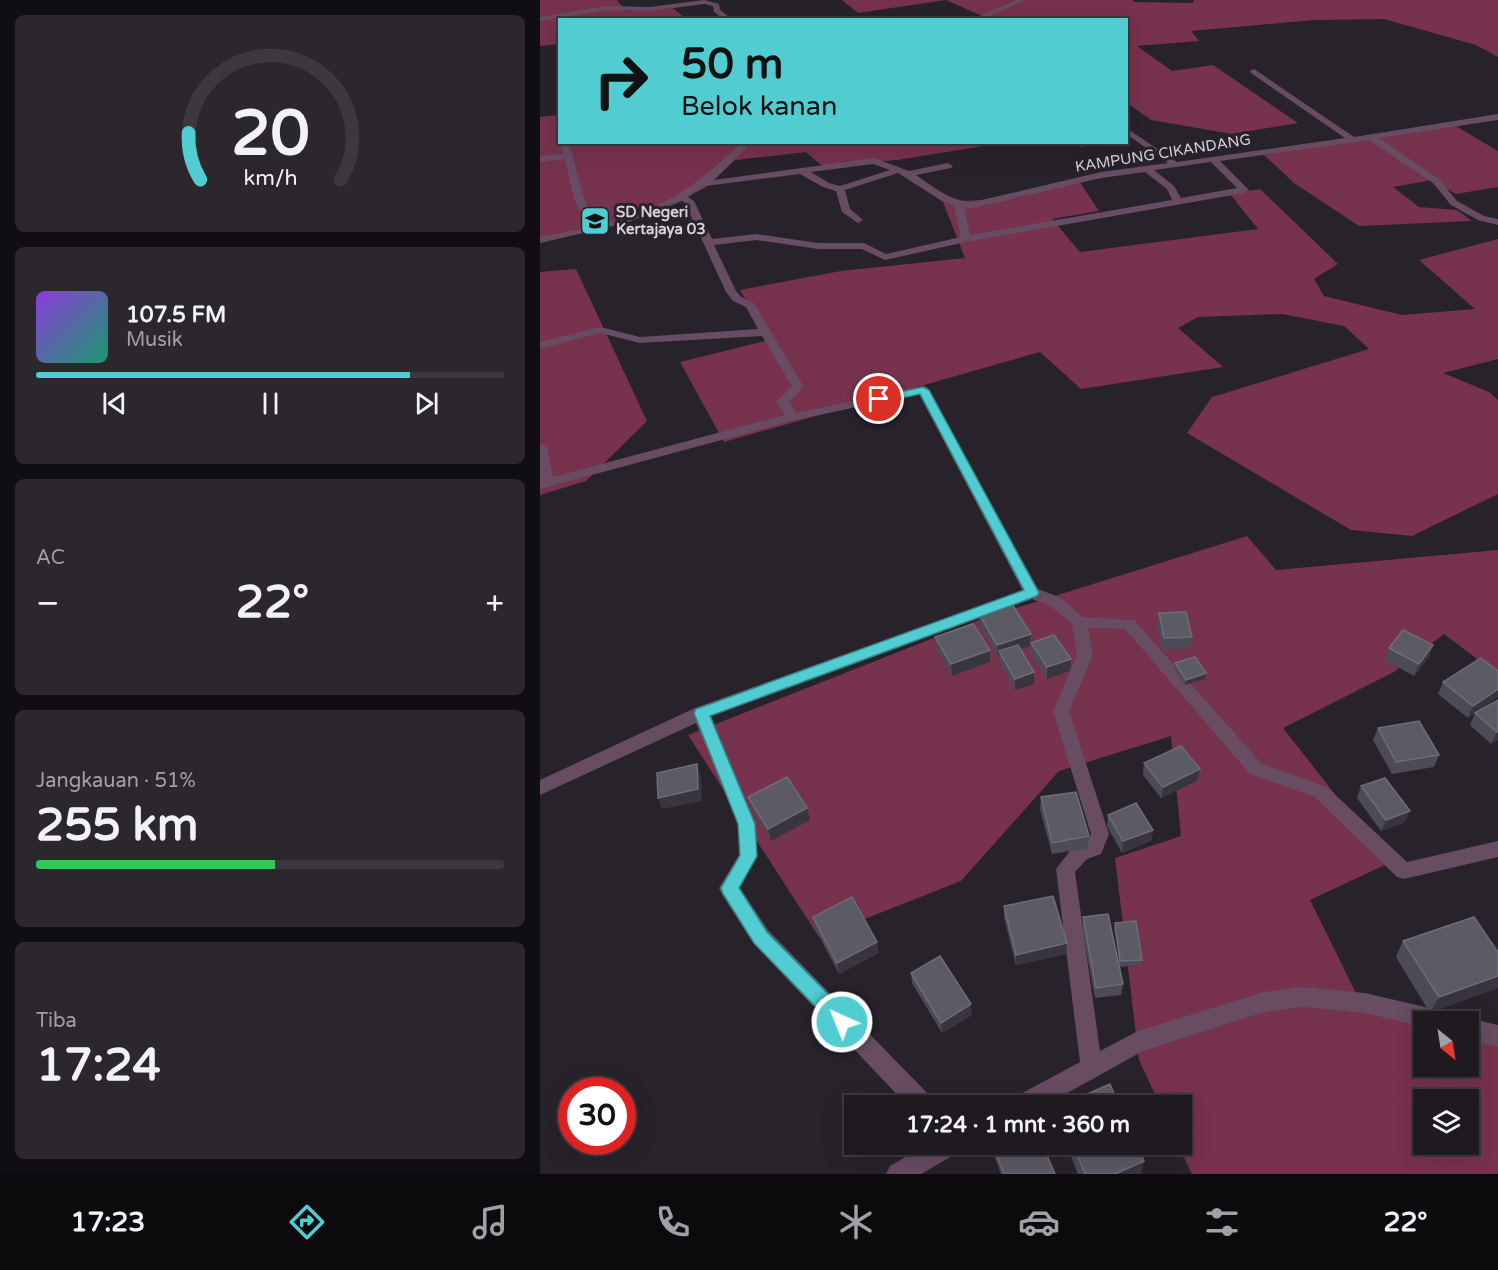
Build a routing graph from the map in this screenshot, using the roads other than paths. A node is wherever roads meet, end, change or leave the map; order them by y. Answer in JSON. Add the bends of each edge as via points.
{"nodes":[{"id":1,"x":1022,"y":0,"type":"edge"},
{"id":2,"x":704,"y":1,"type":"edge"},
{"id":3,"x":727,"y":18,"type":"edge"},
{"id":4,"x":979,"y":18,"type":"edge"},
{"id":5,"x":540,"y":19,"type":"edge"},
{"id":6,"x":1254,"y":71,"type":"dead end"},
{"id":7,"x":1498,"y":117,"type":"edge"},
{"id":8,"x":1128,"y":131,"type":"edge"},
{"id":9,"x":1371,"y":137,"type":"junction"},
{"id":10,"x":1353,"y":140,"type":"junction"},
{"id":11,"x":566,"y":144,"type":"edge"},
{"id":12,"x":746,"y":144,"type":"edge"},
{"id":13,"x":569,"y":156,"type":"junction"},
{"id":14,"x":540,"y":159,"type":"edge"},
{"id":15,"x":1213,"y":159,"type":"junction"},
{"id":16,"x":1174,"y":163,"type":"junction"},
{"id":17,"x":948,"y":166,"type":"dead end"},
{"id":18,"x":1146,"y":168,"type":"junction"},
{"id":19,"x":801,"y":170,"type":"junction"},
{"id":20,"x":904,"y":172,"type":"junction"},
{"id":21,"x":702,"y":184,"type":"junction"},
{"id":22,"x":840,"y":189,"type":"junction"},
{"id":23,"x":681,"y":197,"type":"junction"},
{"id":24,"x":1177,"y":201,"type":"junction"},
{"id":25,"x":958,"y":204,"type":"junction"},
{"id":26,"x":858,"y":220,"type":"dead end"},
{"id":27,"x":1498,"y":222,"type":"edge"},
{"id":28,"x":595,"y":228,"type":"junction"},
{"id":29,"x":966,"y":239,"type":"junction"},
{"id":30,"x":540,"y":240,"type":"edge"},
{"id":31,"x":708,"y":243,"type":"junction"},
{"id":32,"x":765,"y":332,"type":"junction"},
{"id":33,"x":540,"y":346,"type":"edge"},
{"id":34,"x":793,"y":417,"type":"junction"},
{"id":35,"x":540,"y":447,"type":"edge"},
{"id":36,"x":544,"y":484,"type":"edge"},
{"id":37,"x":1032,"y":593,"type":"junction"},
{"id":38,"x":1079,"y":622,"type":"junction"},
{"id":39,"x":701,"y":713,"type":"junction"},
{"id":40,"x":540,"y":788,"type":"edge"},
{"id":41,"x":1498,"y":849,"type":"edge"},
{"id":42,"x":1413,"y":1014,"type":"edge"},
{"id":43,"x":1479,"y":1031,"type":"edge"},
{"id":44,"x":1498,"y":1036,"type":"edge"},
{"id":45,"x":1091,"y":1066,"type":"junction"},
{"id":46,"x":913,"y":1095,"type":"edge"},
{"id":47,"x":1040,"y":1095,"type":"edge"},
{"id":48,"x":932,"y":1155,"type":"edge"},
{"id":49,"x":898,"y":1174,"type":"edge"}],
"edges":[{"from":1,"to":4,"type":"street"},
{"from":2,"to":3,"type":"street","via":[[717,5],[716,11]]},
{"from":2,"to":5,"type":"street","via":[[650,9],[606,8]]},
{"from":6,"to":10,"type":"street"},
{"from":7,"to":9,"type":"street","name":"KAMPUNG CIKANDANG"},
{"from":8,"to":16,"type":"street"},
{"from":9,"to":10,"type":"street","name":"KAMPUNG CIKANDANG"},
{"from":9,"to":27,"type":"street","via":[[1436,181],[1454,203],[1481,218]]},
{"from":10,"to":15,"type":"street","name":"KAMPUNG CIKANDANG"},
{"from":11,"to":13,"type":"street"},
{"from":12,"to":21,"type":"street"},
{"from":13,"to":14,"type":"street"},
{"from":13,"to":28,"type":"street","via":[[579,199]]},
{"from":15,"to":16,"type":"street","name":"KAMPUNG CIKANDANG"},
{"from":15,"to":24,"type":"street","via":[[1244,190]]},
{"from":16,"to":18,"type":"street","name":"KAMPUNG CIKANDANG"},
{"from":17,"to":20,"type":"street"},
{"from":18,"to":24,"type":"street","via":[[1171,188]]},
{"from":18,"to":25,"type":"street","name":"KAMPUNG CIKANDANG","via":[[983,203]]},
{"from":19,"to":20,"type":"street","via":[[874,161]]},
{"from":19,"to":21,"type":"street"},
{"from":19,"to":22,"type":"street","via":[[826,186]]},
{"from":20,"to":22,"type":"street"},
{"from":20,"to":25,"type":"street"},
{"from":21,"to":23,"type":"street"},
{"from":22,"to":26,"type":"street","via":[[845,210]]},
{"from":23,"to":28,"type":"street","via":[[628,221]]},
{"from":23,"to":31,"type":"street","via":[[689,201]]},
{"from":24,"to":29,"type":"street"},
{"from":25,"to":29,"type":"street"},
{"from":28,"to":30,"type":"street"},
{"from":29,"to":31,"type":"street","via":[[885,257],[864,246],[818,246],[756,237]]},
{"from":31,"to":32,"type":"street","via":[[731,292],[750,305]]},
{"from":32,"to":33,"type":"street","via":[[640,340],[600,330]]},
{"from":32,"to":34,"type":"street","via":[[798,387],[782,402]]},
{"from":34,"to":36,"type":"street"},
{"from":34,"to":37,"type":"street","via":[[923,390]]},
{"from":35,"to":36,"type":"street"},
{"from":37,"to":38,"type":"street","via":[[1054,601]]},
{"from":37,"to":39,"type":"street"},
{"from":38,"to":41,"type":"street","via":[[1129,624],[1256,769],[1321,792],[1404,871]]},
{"from":38,"to":45,"type":"street","via":[[1085,655],[1062,711],[1100,834],[1094,848],[1080,853],[1065,869]]},
{"from":39,"to":40,"type":"street"},
{"from":39,"to":46,"type":"street","via":[[747,824],[748,856],[729,888],[761,938]]},
{"from":42,"to":45,"type":"street","via":[[1365,1003],[1303,997],[1264,1002],[1138,1042]]},
{"from":43,"to":44,"type":"street"},
{"from":45,"to":47,"type":"street"},
{"from":48,"to":49,"type":"street"}]}
